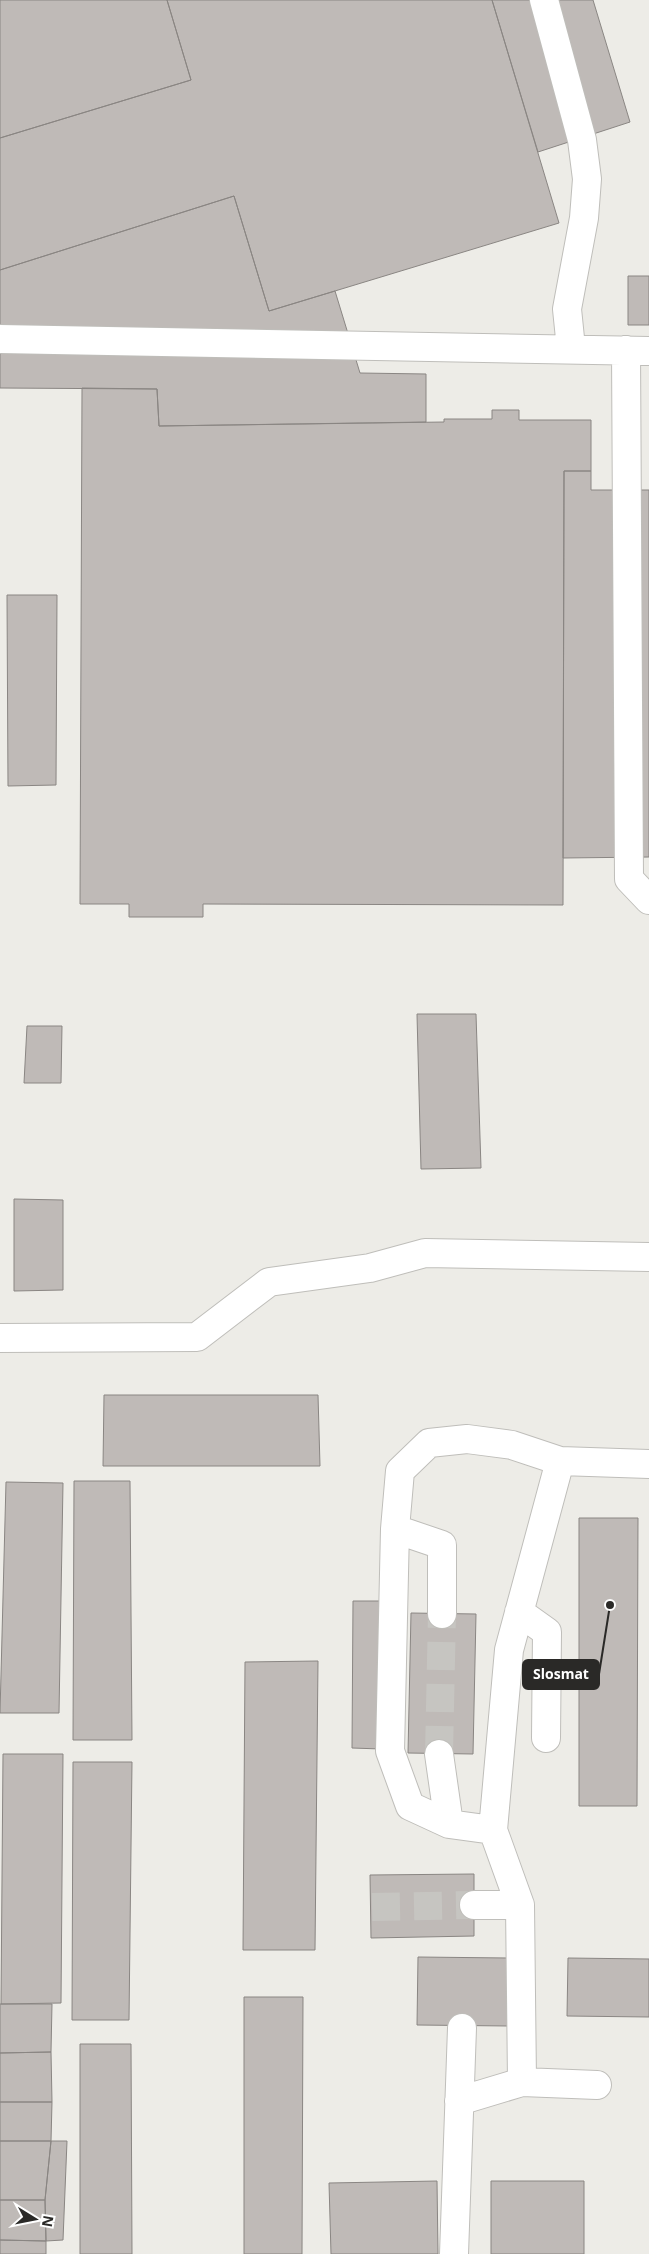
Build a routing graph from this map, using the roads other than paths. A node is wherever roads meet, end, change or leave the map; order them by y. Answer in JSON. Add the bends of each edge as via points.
{"nodes":[{"id":1,"x":544,"y":0,"type":"edge"},
{"id":2,"x":0,"y":339,"type":"edge"},
{"id":3,"x":571,"y":348,"type":"junction"},
{"id":4,"x":638,"y":350,"type":"edge"},
{"id":5,"x":649,"y":900,"type":"edge"},
{"id":6,"x":649,"y":1257,"type":"edge"},
{"id":7,"x":0,"y":1338,"type":"edge"},
{"id":8,"x":560,"y":1461,"type":"junction"},
{"id":9,"x":649,"y":1464,"type":"edge"},
{"id":10,"x":395,"y":1529,"type":"junction"},
{"id":11,"x":519,"y":1612,"type":"junction"},
{"id":12,"x":442,"y":1614,"type":"tunnel mouth"},
{"id":13,"x":546,"y":1738,"type":"dead end"},
{"id":14,"x":439,"y":1754,"type":"tunnel mouth"},
{"id":15,"x":449,"y":1824,"type":"junction"},
{"id":16,"x":493,"y":1830,"type":"junction"},
{"id":17,"x":520,"y":1904,"type":"junction"},
{"id":18,"x":474,"y":1905,"type":"tunnel mouth"},
{"id":19,"x":462,"y":2028,"type":"dead end"},
{"id":20,"x":522,"y":2082,"type":"junction"},
{"id":21,"x":597,"y":2085,"type":"dead end"},
{"id":22,"x":460,"y":2101,"type":"junction"},
{"id":23,"x":454,"y":2254,"type":"edge"}],
"edges":[{"from":1,"to":3,"type":"lane","via":[[582,140],[587,179],[584,218],[567,309]]},
{"from":2,"to":3,"type":"lane"},
{"from":3,"to":4,"type":"lane"},
{"from":4,"to":5,"type":"lane","via":[[629,879]]},
{"from":6,"to":7,"type":"lane","via":[[425,1253],[370,1268],[269,1282],[197,1337]]},
{"from":8,"to":9,"type":"lane"},
{"from":8,"to":10,"type":"lane","via":[[512,1445],[467,1440],[429,1443],[400,1471]]},
{"from":8,"to":11,"type":"lane"},
{"from":10,"to":12,"type":"lane","via":[[442,1545]]},
{"from":10,"to":15,"type":"lane","via":[[390,1751],[410,1806]]},
{"from":11,"to":13,"type":"lane","via":[[548,1632]]},
{"from":11,"to":16,"type":"lane","via":[[509,1650]]},
{"from":14,"to":15,"type":"lane"},
{"from":15,"to":16,"type":"lane"},
{"from":16,"to":17,"type":"lane"},
{"from":17,"to":18,"type":"lane"},
{"from":17,"to":20,"type":"lane"},
{"from":19,"to":22,"type":"lane"},
{"from":20,"to":21,"type":"lane"},
{"from":20,"to":22,"type":"lane"},
{"from":22,"to":23,"type":"lane"}]}
